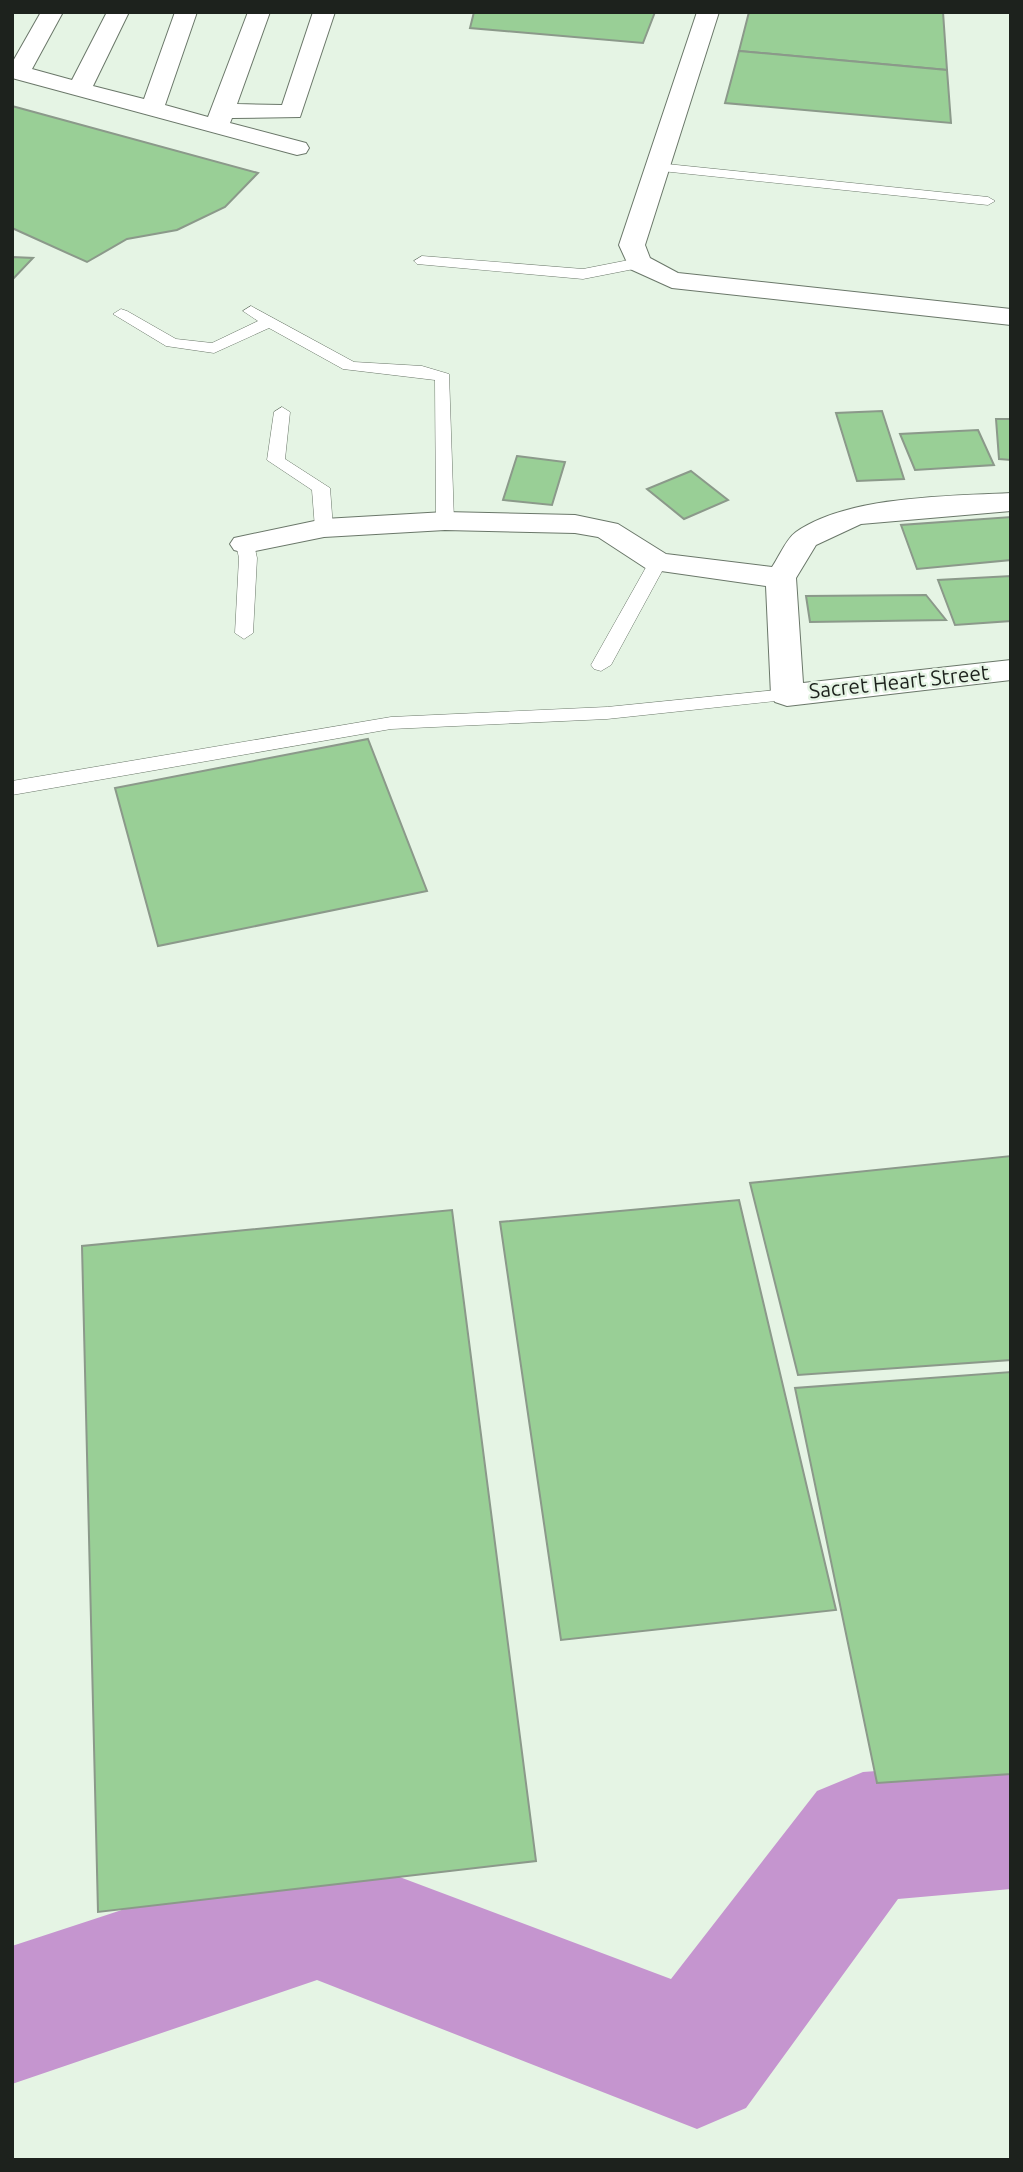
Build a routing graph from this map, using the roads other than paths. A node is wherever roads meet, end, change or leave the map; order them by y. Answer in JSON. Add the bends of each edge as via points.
{"nodes":[{"id":1,"x":52,"y":12,"type":"edge"},
{"id":2,"x":118,"y":12,"type":"edge"},
{"id":3,"x":186,"y":12,"type":"edge"},
{"id":4,"x":259,"y":12,"type":"edge"},
{"id":5,"x":324,"y":12,"type":"edge"},
{"id":6,"x":708,"y":12,"type":"edge"},
{"id":7,"x":16,"y":71,"type":"edge"},
{"id":8,"x":79,"y":89,"type":"junction"},
{"id":9,"x":152,"y":109,"type":"junction"},
{"id":10,"x":220,"y":119,"type":"junction"},
{"id":11,"x":297,"y":148,"type":"dead end"},
{"id":12,"x":657,"y":167,"type":"junction"},
{"id":13,"x":988,"y":201,"type":"dead end"},
{"id":14,"x":422,"y":261,"type":"dead end"},
{"id":15,"x":639,"y":263,"type":"junction"},
{"id":16,"x":251,"y":312,"type":"dead end"},
{"id":17,"x":121,"y":314,"type":"dead end"},
{"id":18,"x":1011,"y":317,"type":"edge"},
{"id":19,"x":269,"y":321,"type":"junction"},
{"id":20,"x":282,"y":412,"type":"dead end"},
{"id":21,"x":1011,"y":502,"type":"edge"},
{"id":22,"x":445,"y":521,"type":"junction"},
{"id":23,"x":324,"y":528,"type":"junction"},
{"id":24,"x":245,"y":544,"type":"joint"},
{"id":25,"x":658,"y":562,"type":"junction"},
{"id":26,"x":781,"y":578,"type":"junction"},
{"id":27,"x":244,"y":632,"type":"dead end"},
{"id":28,"x":601,"y":665,"type":"dead end"},
{"id":29,"x":1011,"y":670,"type":"edge"},
{"id":30,"x":787,"y":695,"type":"junction"},
{"id":31,"x":12,"y":788,"type":"edge"}],
"edges":[{"from":1,"to":7,"type":"street"},
{"from":2,"to":8,"type":"street"},
{"from":3,"to":9,"type":"street"},
{"from":4,"to":10,"type":"street"},
{"from":5,"to":10,"type":"street","via":[[292,112]]},
{"from":6,"to":12,"type":"street"},
{"from":7,"to":8,"type":"street"},
{"from":8,"to":9,"type":"street"},
{"from":9,"to":10,"type":"street"},
{"from":10,"to":11,"type":"street"},
{"from":12,"to":13,"type":"lane"},
{"from":12,"to":15,"type":"street","via":[[632,245]]},
{"from":14,"to":15,"type":"lane","via":[[583,274]]},
{"from":15,"to":18,"type":"street","via":[[672,280]]},
{"from":16,"to":19,"type":"lane"},
{"from":17,"to":19,"type":"lane","via":[[172,343],[214,348]]},
{"from":19,"to":22,"type":"lane","via":[[362,371],[443,377]]},
{"from":20,"to":23,"type":"lane","via":[[276,460],[321,488]]},
{"from":21,"to":26,"type":"street","via":[[854,516],[805,539]]},
{"from":22,"to":23,"type":"street"},
{"from":22,"to":25,"type":"street","via":[[575,524],[607,530]]},
{"from":23,"to":24,"type":"street"},
{"from":24,"to":27,"type":"lane"},
{"from":25,"to":26,"type":"street"},
{"from":25,"to":28,"type":"lane"},
{"from":26,"to":30,"type":"street"},
{"from":29,"to":30,"type":"street","name":"Sacret Heart Street"},
{"from":30,"to":31,"type":"lane","via":[[607,713],[391,723]]}]}
